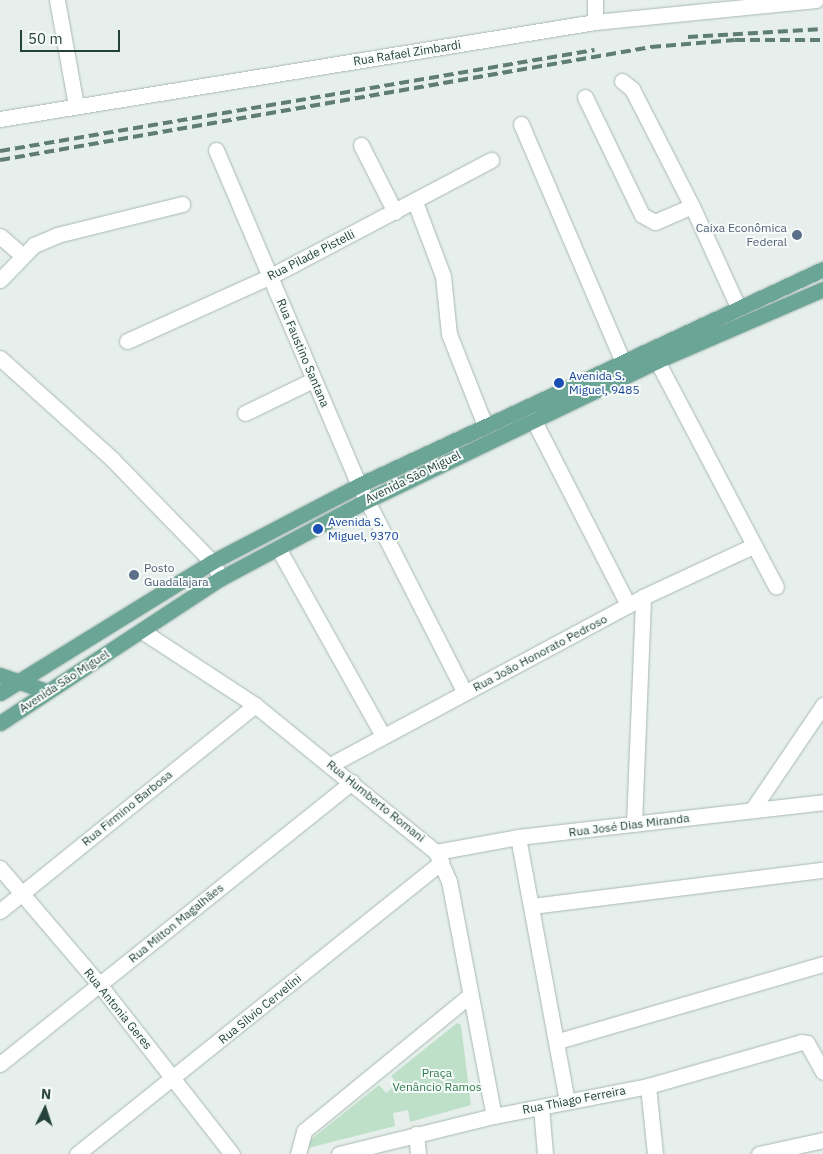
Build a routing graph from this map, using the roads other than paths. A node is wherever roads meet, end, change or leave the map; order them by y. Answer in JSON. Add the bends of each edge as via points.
{"nodes":[{"id":1,"x":56,"y":0,"type":"edge"},
{"id":2,"x":595,"y":0,"type":"edge"},
{"id":3,"x":816,"y":0,"type":"edge"},
{"id":4,"x":595,"y":22,"type":"junction"},
{"id":5,"x":622,"y":81,"type":"dead end"},
{"id":6,"x":585,"y":97,"type":"dead end"},
{"id":7,"x":76,"y":106,"type":"junction"},
{"id":8,"x":0,"y":119,"type":"edge"},
{"id":9,"x":521,"y":124,"type":"dead end"},
{"id":10,"x":361,"y":145,"type":"dead end"},
{"id":11,"x":216,"y":150,"type":"dead end"},
{"id":12,"x":491,"y":160,"type":"dead end"},
{"id":13,"x":415,"y":202,"type":"junction"},
{"id":14,"x":182,"y":204,"type":"dead end"},
{"id":15,"x":692,"y":206,"type":"junction"},
{"id":16,"x":395,"y":212,"type":"junction"},
{"id":17,"x":0,"y":236,"type":"edge"},
{"id":18,"x":22,"y":255,"type":"junction"},
{"id":19,"x":823,"y":268,"type":"edge"},
{"id":20,"x":271,"y":276,"type":"junction"},
{"id":21,"x":0,"y":280,"type":"edge"},
{"id":22,"x":823,"y":289,"type":"edge"},
{"id":23,"x":738,"y":307,"type":"junction"},
{"id":24,"x":127,"y":341,"type":"dead end"},
{"id":25,"x":0,"y":358,"type":"edge"},
{"id":26,"x":622,"y":360,"type":"junction"},
{"id":27,"x":657,"y":361,"type":"junction"},
{"id":28,"x":313,"y":380,"type":"junction"},
{"id":29,"x":245,"y":413,"type":"dead end"},
{"id":30,"x":533,"y":419,"type":"junction"},
{"id":31,"x":484,"y":423,"type":"junction"},
{"id":32,"x":359,"y":486,"type":"junction"},
{"id":33,"x":366,"y":501,"type":"junction"},
{"id":34,"x":753,"y":546,"type":"junction"},
{"id":35,"x":278,"y":548,"type":"junction"},
{"id":36,"x":212,"y":562,"type":"junction"},
{"id":37,"x":221,"y":578,"type":"junction"},
{"id":38,"x":776,"y":587,"type":"dead end"},
{"id":39,"x":643,"y":597,"type":"junction"},
{"id":40,"x":628,"y":606,"type":"junction"},
{"id":41,"x":142,"y":631,"type":"junction"},
{"id":42,"x":0,"y":675,"type":"edge"},
{"id":43,"x":18,"y":681,"type":"junction"},
{"id":44,"x":46,"y":691,"type":"junction"},
{"id":45,"x":0,"y":693,"type":"edge"},
{"id":46,"x":465,"y":693,"type":"junction"},
{"id":47,"x":255,"y":705,"type":"junction"},
{"id":48,"x":823,"y":705,"type":"edge"},
{"id":49,"x":0,"y":723,"type":"edge"},
{"id":50,"x":383,"y":736,"type":"junction"},
{"id":51,"x":330,"y":764,"type":"junction"},
{"id":52,"x":352,"y":782,"type":"junction"},
{"id":53,"x":823,"y":802,"type":"edge"},
{"id":54,"x":752,"y":810,"type":"junction"},
{"id":55,"x":634,"y":824,"type":"junction"},
{"id":56,"x":518,"y":837,"type":"junction"},
{"id":57,"x":439,"y":857,"type":"junction"},
{"id":58,"x":0,"y":868,"type":"edge"},
{"id":59,"x":823,"y":870,"type":"edge"},
{"id":60,"x":22,"y":894,"type":"junction"},
{"id":61,"x":532,"y":906,"type":"junction"},
{"id":62,"x":0,"y":911,"type":"edge"},
{"id":63,"x":823,"y":964,"type":"edge"},
{"id":64,"x":99,"y":984,"type":"junction"},
{"id":65,"x":468,"y":997,"type":"junction"},
{"id":66,"x":558,"y":1041,"type":"junction"},
{"id":67,"x":0,"y":1064,"type":"edge"},
{"id":68,"x":823,"y":1072,"type":"edge"},
{"id":69,"x":173,"y":1078,"type":"junction"},
{"id":70,"x":648,"y":1086,"type":"junction"},
{"id":71,"x":567,"y":1101,"type":"junction"},
{"id":72,"x":542,"y":1107,"type":"junction"},
{"id":73,"x":494,"y":1116,"type":"junction"},
{"id":74,"x":416,"y":1134,"type":"junction"},
{"id":75,"x":823,"y":1140,"type":"edge"},
{"id":76,"x":77,"y":1154,"type":"edge"},
{"id":77,"x":232,"y":1154,"type":"edge"},
{"id":78,"x":298,"y":1154,"type":"edge"},
{"id":79,"x":339,"y":1154,"type":"edge"},
{"id":80,"x":418,"y":1154,"type":"edge"},
{"id":81,"x":545,"y":1154,"type":"edge"},
{"id":82,"x":655,"y":1154,"type":"edge"},
{"id":83,"x":758,"y":1154,"type":"edge"}],
"edges":[{"from":1,"to":7,"type":"street"},
{"from":2,"to":4,"type":"street"},
{"from":3,"to":4,"type":"street","name":"Rua Rafael Zimbardi"},
{"from":4,"to":7,"type":"street","name":"Rua Rafael Zimbardi"},
{"from":5,"to":15,"type":"street","via":[[632,89]]},
{"from":6,"to":15,"type":"street","via":[[642,215],[655,222]]},
{"from":7,"to":8,"type":"street","name":"Rua Rafael Zimbardi"},
{"from":9,"to":26,"type":"street"},
{"from":10,"to":16,"type":"street"},
{"from":11,"to":20,"type":"street","name":"Rua Faustino Santana"},
{"from":12,"to":13,"type":"street","name":"Rua Pilade Pistelli"},
{"from":13,"to":16,"type":"street","name":"Rua Pilade Pistelli"},
{"from":13,"to":31,"type":"street","via":[[443,276],[448,334]]},
{"from":14,"to":18,"type":"street","via":[[57,235]]},
{"from":15,"to":23,"type":"street"},
{"from":16,"to":20,"type":"street","name":"Rua Pilade Pistelli"},
{"from":17,"to":18,"type":"street"},
{"from":18,"to":21,"type":"street"},
{"from":19,"to":23,"type":"main road","name":"Avenida São Miguel"},
{"from":20,"to":24,"type":"street","name":"Rua Pilade Pistelli"},
{"from":20,"to":28,"type":"street","name":"Rua Faustino Santana"},
{"from":22,"to":27,"type":"main road","name":"Avenida São Miguel"},
{"from":23,"to":26,"type":"main road","name":"Avenida São Miguel"},
{"from":25,"to":36,"type":"street","via":[[112,459]]},
{"from":26,"to":31,"type":"main road","name":"Avenida São Miguel"},
{"from":27,"to":30,"type":"main road","name":"Avenida São Miguel"},
{"from":27,"to":34,"type":"street"},
{"from":28,"to":29,"type":"street"},
{"from":28,"to":32,"type":"street","name":"Rua Faustino Santana"},
{"from":30,"to":33,"type":"main road","name":"Avenida São Miguel"},
{"from":30,"to":40,"type":"street"},
{"from":31,"to":32,"type":"main road","name":"Avenida São Miguel"},
{"from":32,"to":33,"type":"street","name":"Rua Faustino Santana"},
{"from":32,"to":36,"type":"main road","name":"Avenida São Miguel"},
{"from":33,"to":35,"type":"main road","name":"Avenida São Miguel"},
{"from":33,"to":46,"type":"street","name":"Rua Faustino Santana"},
{"from":34,"to":38,"type":"street"},
{"from":34,"to":39,"type":"street","name":"Rua João Honorato Pedroso"},
{"from":35,"to":37,"type":"main road","name":"Avenida São Miguel"},
{"from":35,"to":50,"type":"street"},
{"from":36,"to":37,"type":"street"},
{"from":36,"to":43,"type":"main road","name":"Avenida São Miguel"},
{"from":37,"to":41,"type":"main road","name":"Avenida São Miguel"},
{"from":39,"to":40,"type":"street","name":"Rua João Honorato Pedroso"},
{"from":39,"to":55,"type":"street"},
{"from":40,"to":46,"type":"street","name":"Rua João Honorato Pedroso"},
{"from":41,"to":44,"type":"main road","name":"Avenida São Miguel"},
{"from":41,"to":47,"type":"street","name":"Rua Humberto Romani"},
{"from":42,"to":43,"type":"main road"},
{"from":43,"to":44,"type":"main road"},
{"from":43,"to":45,"type":"main road","name":"Avenida São Miguel"},
{"from":44,"to":49,"type":"main road","name":"Avenida São Miguel"},
{"from":46,"to":50,"type":"street","name":"Rua João Honorato Pedroso"},
{"from":47,"to":51,"type":"street","name":"Rua Humberto Romani"},
{"from":47,"to":60,"type":"street","name":"Rua Firmino Barbosa"},
{"from":48,"to":54,"type":"street"},
{"from":50,"to":51,"type":"street","name":"Rua João Honorato Pedroso"},
{"from":51,"to":52,"type":"street","name":"Rua Humberto Romani"},
{"from":52,"to":57,"type":"street","name":"Rua Humberto Romani"},
{"from":52,"to":64,"type":"street","name":"Rua Milton Magalhães"},
{"from":53,"to":54,"type":"street","name":"Rua José Dias Miranda"},
{"from":54,"to":55,"type":"street","name":"Rua José Dias Miranda"},
{"from":55,"to":56,"type":"street","name":"Rua José Dias Miranda"},
{"from":56,"to":57,"type":"street","name":"Rua José Dias Miranda"},
{"from":56,"to":61,"type":"street"},
{"from":57,"to":65,"type":"street","via":[[449,881]]},
{"from":57,"to":69,"type":"street","name":"Rua Sílvio Cervelini"},
{"from":58,"to":60,"type":"street","name":"Rua Antonia Geres"},
{"from":59,"to":61,"type":"street"},
{"from":60,"to":62,"type":"street","name":"Rua Firmino Barbosa"},
{"from":60,"to":64,"type":"street","name":"Rua Antonia Geres"},
{"from":61,"to":66,"type":"street"},
{"from":63,"to":66,"type":"street"},
{"from":64,"to":67,"type":"street","name":"Rua Milton Magalhães"},
{"from":64,"to":69,"type":"street","name":"Rua Antonia Geres"},
{"from":65,"to":73,"type":"street"},
{"from":65,"to":78,"type":"street","via":[[304,1131]]},
{"from":66,"to":71,"type":"street"},
{"from":68,"to":70,"type":"street","name":"Rua Thiago Ferreira","via":[[807,1043]]},
{"from":69,"to":76,"type":"street","name":"Rua Sílvio Cervelini"},
{"from":69,"to":77,"type":"street","name":"Rua Antonia Geres"},
{"from":70,"to":71,"type":"street","name":"Rua Thiago Ferreira"},
{"from":70,"to":82,"type":"street"},
{"from":71,"to":72,"type":"street","name":"Rua Thiago Ferreira"},
{"from":72,"to":73,"type":"street","name":"Rua Thiago Ferreira"},
{"from":72,"to":81,"type":"street"},
{"from":73,"to":74,"type":"street","name":"Rua Thiago Ferreira"},
{"from":74,"to":79,"type":"street","name":"Rua Thiago Ferreira"},
{"from":74,"to":80,"type":"street"},
{"from":75,"to":83,"type":"street"}]}
